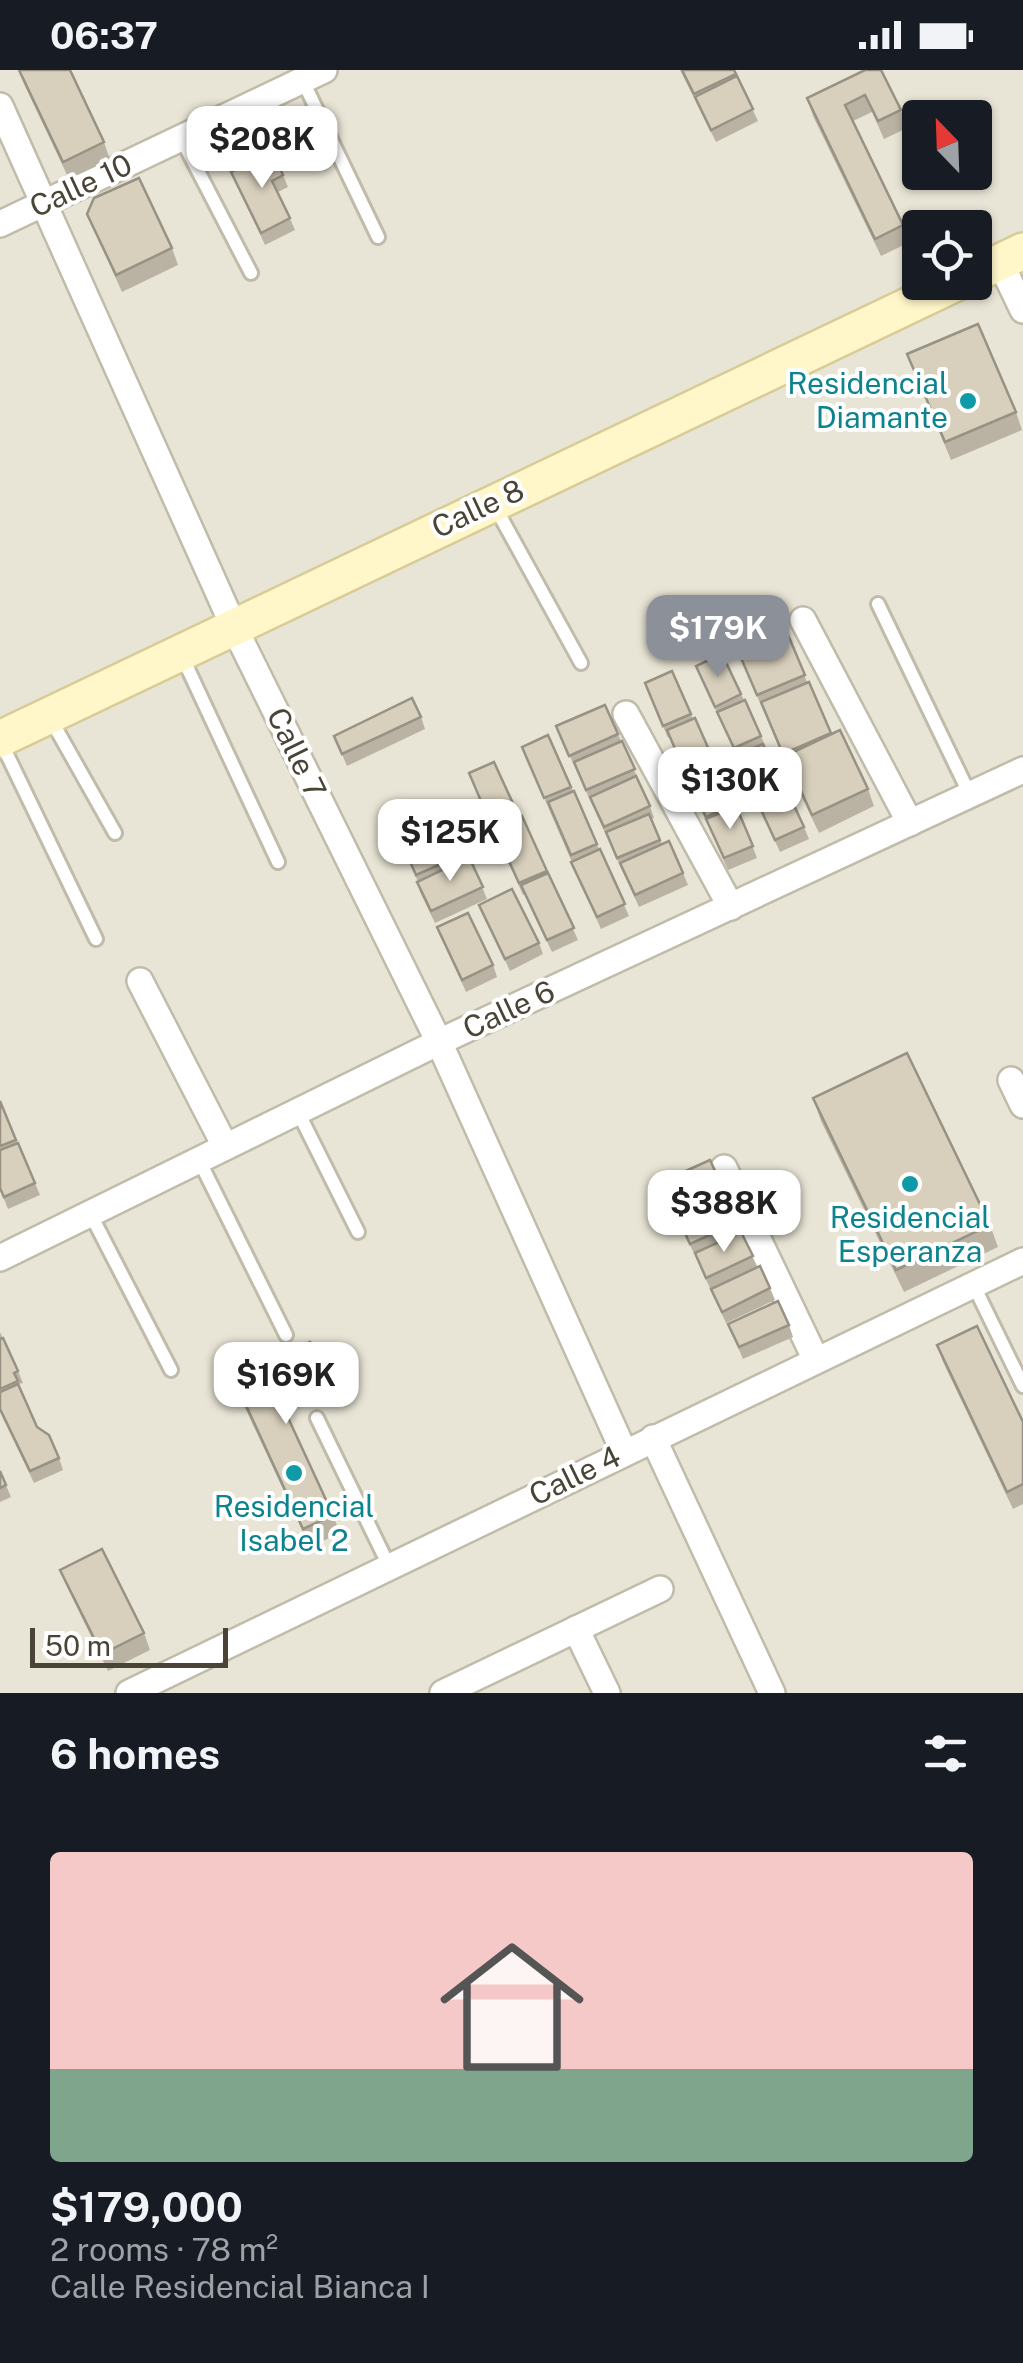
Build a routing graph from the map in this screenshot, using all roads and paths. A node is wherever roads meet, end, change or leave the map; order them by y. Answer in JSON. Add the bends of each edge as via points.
{"nodes":[{"id":1,"x":308,"y":74,"type":"edge"},
{"id":2,"x":0,"y":106,"type":"edge"},
{"id":3,"x":182,"y":138,"type":"junction"},
{"id":4,"x":45,"y":203,"type":"junction"},
{"id":5,"x":0,"y":224,"type":"edge"},
{"id":6,"x":378,"y":237,"type":"dead end"},
{"id":7,"x":999,"y":263,"type":"edge"},
{"id":8,"x":251,"y":273,"type":"dead end"},
{"id":9,"x":920,"y":300,"type":"edge"},
{"id":10,"x":1023,"y":310,"type":"edge"},
{"id":11,"x":493,"y":502,"type":"junction"},
{"id":12,"x":878,"y":604,"type":"dead end"},
{"id":13,"x":804,"y":620,"type":"dead end"},
{"id":14,"x":233,"y":625,"type":"junction"},
{"id":15,"x":180,"y":652,"type":"junction"},
{"id":16,"x":581,"y":664,"type":"dead end"},
{"id":17,"x":626,"y":714,"type":"dead end"},
{"id":18,"x":49,"y":716,"type":"junction"},
{"id":19,"x":0,"y":739,"type":"edge"},
{"id":20,"x":1023,"y":770,"type":"edge"},
{"id":21,"x":970,"y":795,"type":"junction"},
{"id":22,"x":910,"y":823,"type":"junction"},
{"id":23,"x":115,"y":833,"type":"dead end"},
{"id":24,"x":278,"y":862,"type":"dead end"},
{"id":25,"x":731,"y":907,"type":"junction"},
{"id":26,"x":96,"y":939,"type":"dead end"},
{"id":27,"x":140,"y":981,"type":"dead end"},
{"id":28,"x":439,"y":1042,"type":"junction"},
{"id":29,"x":1011,"y":1080,"type":"dead end"},
{"id":30,"x":1023,"y":1105,"type":"edge"},
{"id":31,"x":298,"y":1112,"type":"junction"},
{"id":32,"x":225,"y":1146,"type":"junction"},
{"id":33,"x":199,"y":1160,"type":"junction"},
{"id":34,"x":724,"y":1168,"type":"dead end"},
{"id":35,"x":91,"y":1214,"type":"junction"},
{"id":36,"x":358,"y":1232,"type":"dead end"},
{"id":37,"x":0,"y":1258,"type":"edge"},
{"id":38,"x":1023,"y":1261,"type":"edge"},
{"id":39,"x":973,"y":1284,"type":"junction"},
{"id":40,"x":286,"y":1335,"type":"dead end"},
{"id":41,"x":815,"y":1358,"type":"junction"},
{"id":42,"x":171,"y":1370,"type":"dead end"},
{"id":43,"x":1023,"y":1386,"type":"edge"},
{"id":44,"x":317,"y":1418,"type":"dead end"},
{"id":45,"x":653,"y":1438,"type":"junction"},
{"id":46,"x":624,"y":1452,"type":"junction"},
{"id":47,"x":389,"y":1566,"type":"junction"},
{"id":48,"x":660,"y":1589,"type":"dead end"},
{"id":49,"x":576,"y":1629,"type":"junction"},
{"id":50,"x":129,"y":1693,"type":"edge"},
{"id":51,"x":443,"y":1693,"type":"edge"},
{"id":52,"x":607,"y":1693,"type":"edge"},
{"id":53,"x":772,"y":1693,"type":"edge"}],
"edges":[{"from":1,"to":3,"type":"street","name":"Calle 10"},
{"from":1,"to":6,"type":"lane"},
{"from":2,"to":4,"type":"street","name":"Calle 7"},
{"from":3,"to":4,"type":"street","name":"Calle 10"},
{"from":3,"to":8,"type":"lane"},
{"from":4,"to":5,"type":"street","name":"Calle 10"},
{"from":4,"to":14,"type":"street","name":"Calle 7"},
{"from":7,"to":10,"type":"street"},
{"from":9,"to":11,"type":"street","name":"Calle 8"},
{"from":11,"to":14,"type":"street","name":"Calle 8"},
{"from":11,"to":16,"type":"lane"},
{"from":12,"to":21,"type":"lane"},
{"from":13,"to":22,"type":"street"},
{"from":14,"to":15,"type":"street","name":"Calle 8"},
{"from":14,"to":28,"type":"street","name":"Calle 7"},
{"from":15,"to":18,"type":"street","name":"Calle 8"},
{"from":15,"to":24,"type":"lane"},
{"from":17,"to":25,"type":"street"},
{"from":18,"to":19,"type":"street","name":"Calle 8"},
{"from":18,"to":23,"type":"lane"},
{"from":19,"to":26,"type":"lane"},
{"from":20,"to":21,"type":"street","name":"Calle 6"},
{"from":21,"to":22,"type":"street","name":"Calle 6"},
{"from":22,"to":25,"type":"street","name":"Calle 6"},
{"from":25,"to":28,"type":"street","name":"Calle 6"},
{"from":27,"to":32,"type":"street"},
{"from":28,"to":31,"type":"street","name":"Calle 6"},
{"from":28,"to":46,"type":"street","name":"Calle 7"},
{"from":29,"to":30,"type":"street"},
{"from":31,"to":32,"type":"street","name":"Calle 6"},
{"from":31,"to":36,"type":"lane"},
{"from":32,"to":33,"type":"street","name":"Calle 6"},
{"from":33,"to":35,"type":"street","name":"Calle 6"},
{"from":33,"to":40,"type":"lane"},
{"from":34,"to":41,"type":"street"},
{"from":35,"to":37,"type":"street","name":"Calle 6"},
{"from":35,"to":42,"type":"lane"},
{"from":38,"to":39,"type":"street","name":"Calle 4"},
{"from":39,"to":41,"type":"street","name":"Calle 4"},
{"from":39,"to":43,"type":"lane"},
{"from":41,"to":45,"type":"street","name":"Calle 4"},
{"from":44,"to":47,"type":"lane"},
{"from":45,"to":46,"type":"street","name":"Calle 4"},
{"from":45,"to":53,"type":"street"},
{"from":46,"to":47,"type":"street","name":"Calle 4"},
{"from":47,"to":50,"type":"street","name":"Calle 4"},
{"from":48,"to":49,"type":"street"},
{"from":49,"to":51,"type":"street"},
{"from":49,"to":52,"type":"street"}]}
